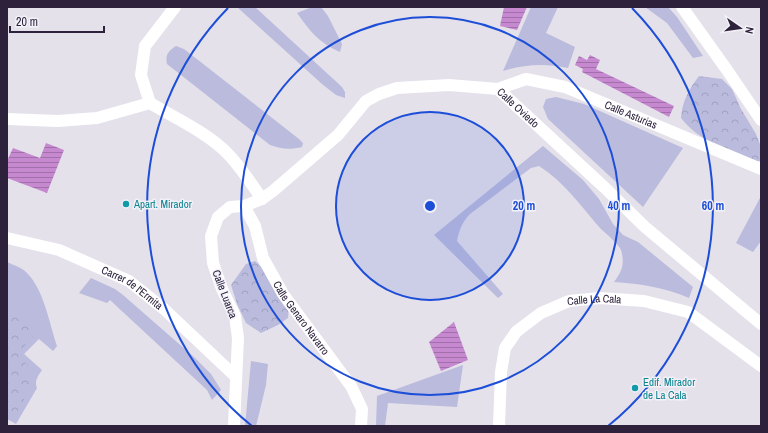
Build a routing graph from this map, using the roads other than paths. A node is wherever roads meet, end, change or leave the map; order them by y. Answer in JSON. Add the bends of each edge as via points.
{"nodes":[{"id":1,"x":175,"y":7,"type":"edge"},
{"id":2,"x":682,"y":7,"type":"edge"},
{"id":3,"x":498,"y":89,"type":"junction"},
{"id":4,"x":150,"y":103,"type":"junction"},
{"id":5,"x":7,"y":120,"type":"edge"},
{"id":6,"x":761,"y":120,"type":"edge"},
{"id":7,"x":761,"y":169,"type":"edge"},
{"id":8,"x":262,"y":199,"type":"junction"},
{"id":9,"x":244,"y":206,"type":"junction"},
{"id":10,"x":7,"y":238,"type":"edge"},
{"id":11,"x":761,"y":324,"type":"edge"},
{"id":12,"x":761,"y":366,"type":"edge"},
{"id":13,"x":235,"y":376,"type":"junction"},
{"id":14,"x":234,"y":426,"type":"edge"},
{"id":15,"x":361,"y":426,"type":"edge"},
{"id":16,"x":499,"y":426,"type":"edge"}],
"edges":[{"from":1,"to":4,"type":"street","via":[[146,46],[140,75]]},
{"from":2,"to":6,"type":"street"},
{"from":3,"to":7,"type":"street","name":"Calle Asturias","via":[[526,78],[565,87]]},
{"from":3,"to":8,"type":"street","name":"Calle Oviedo","via":[[449,85],[397,88],[379,94],[366,101],[338,135]]},
{"from":3,"to":11,"type":"street","name":"Calle Oviedo","via":[[645,227]]},
{"from":4,"to":5,"type":"street","via":[[97,118],[58,121]]},
{"from":4,"to":8,"type":"street","via":[[199,131],[223,149],[240,167]]},
{"from":8,"to":9,"type":"street","name":"Calle Oviedo"},
{"from":9,"to":13,"type":"street","name":"Calle Luarca","via":[[230,208],[218,217],[211,236],[213,263],[235,316],[238,338]]},
{"from":9,"to":15,"type":"street","name":"Calle Genaro Navarro","via":[[255,226],[263,258],[283,294],[351,386],[362,409]]},
{"from":10,"to":13,"type":"street","name":"Carrer de l'Ermita","via":[[59,250],[129,281],[164,309]]},
{"from":12,"to":16,"type":"street","name":"Calle La Cala","via":[[688,312],[644,301],[600,298],[569,301],[528,323],[516,332],[505,348],[501,372]]},
{"from":13,"to":14,"type":"street","name":"Calle Luarca"}]}
